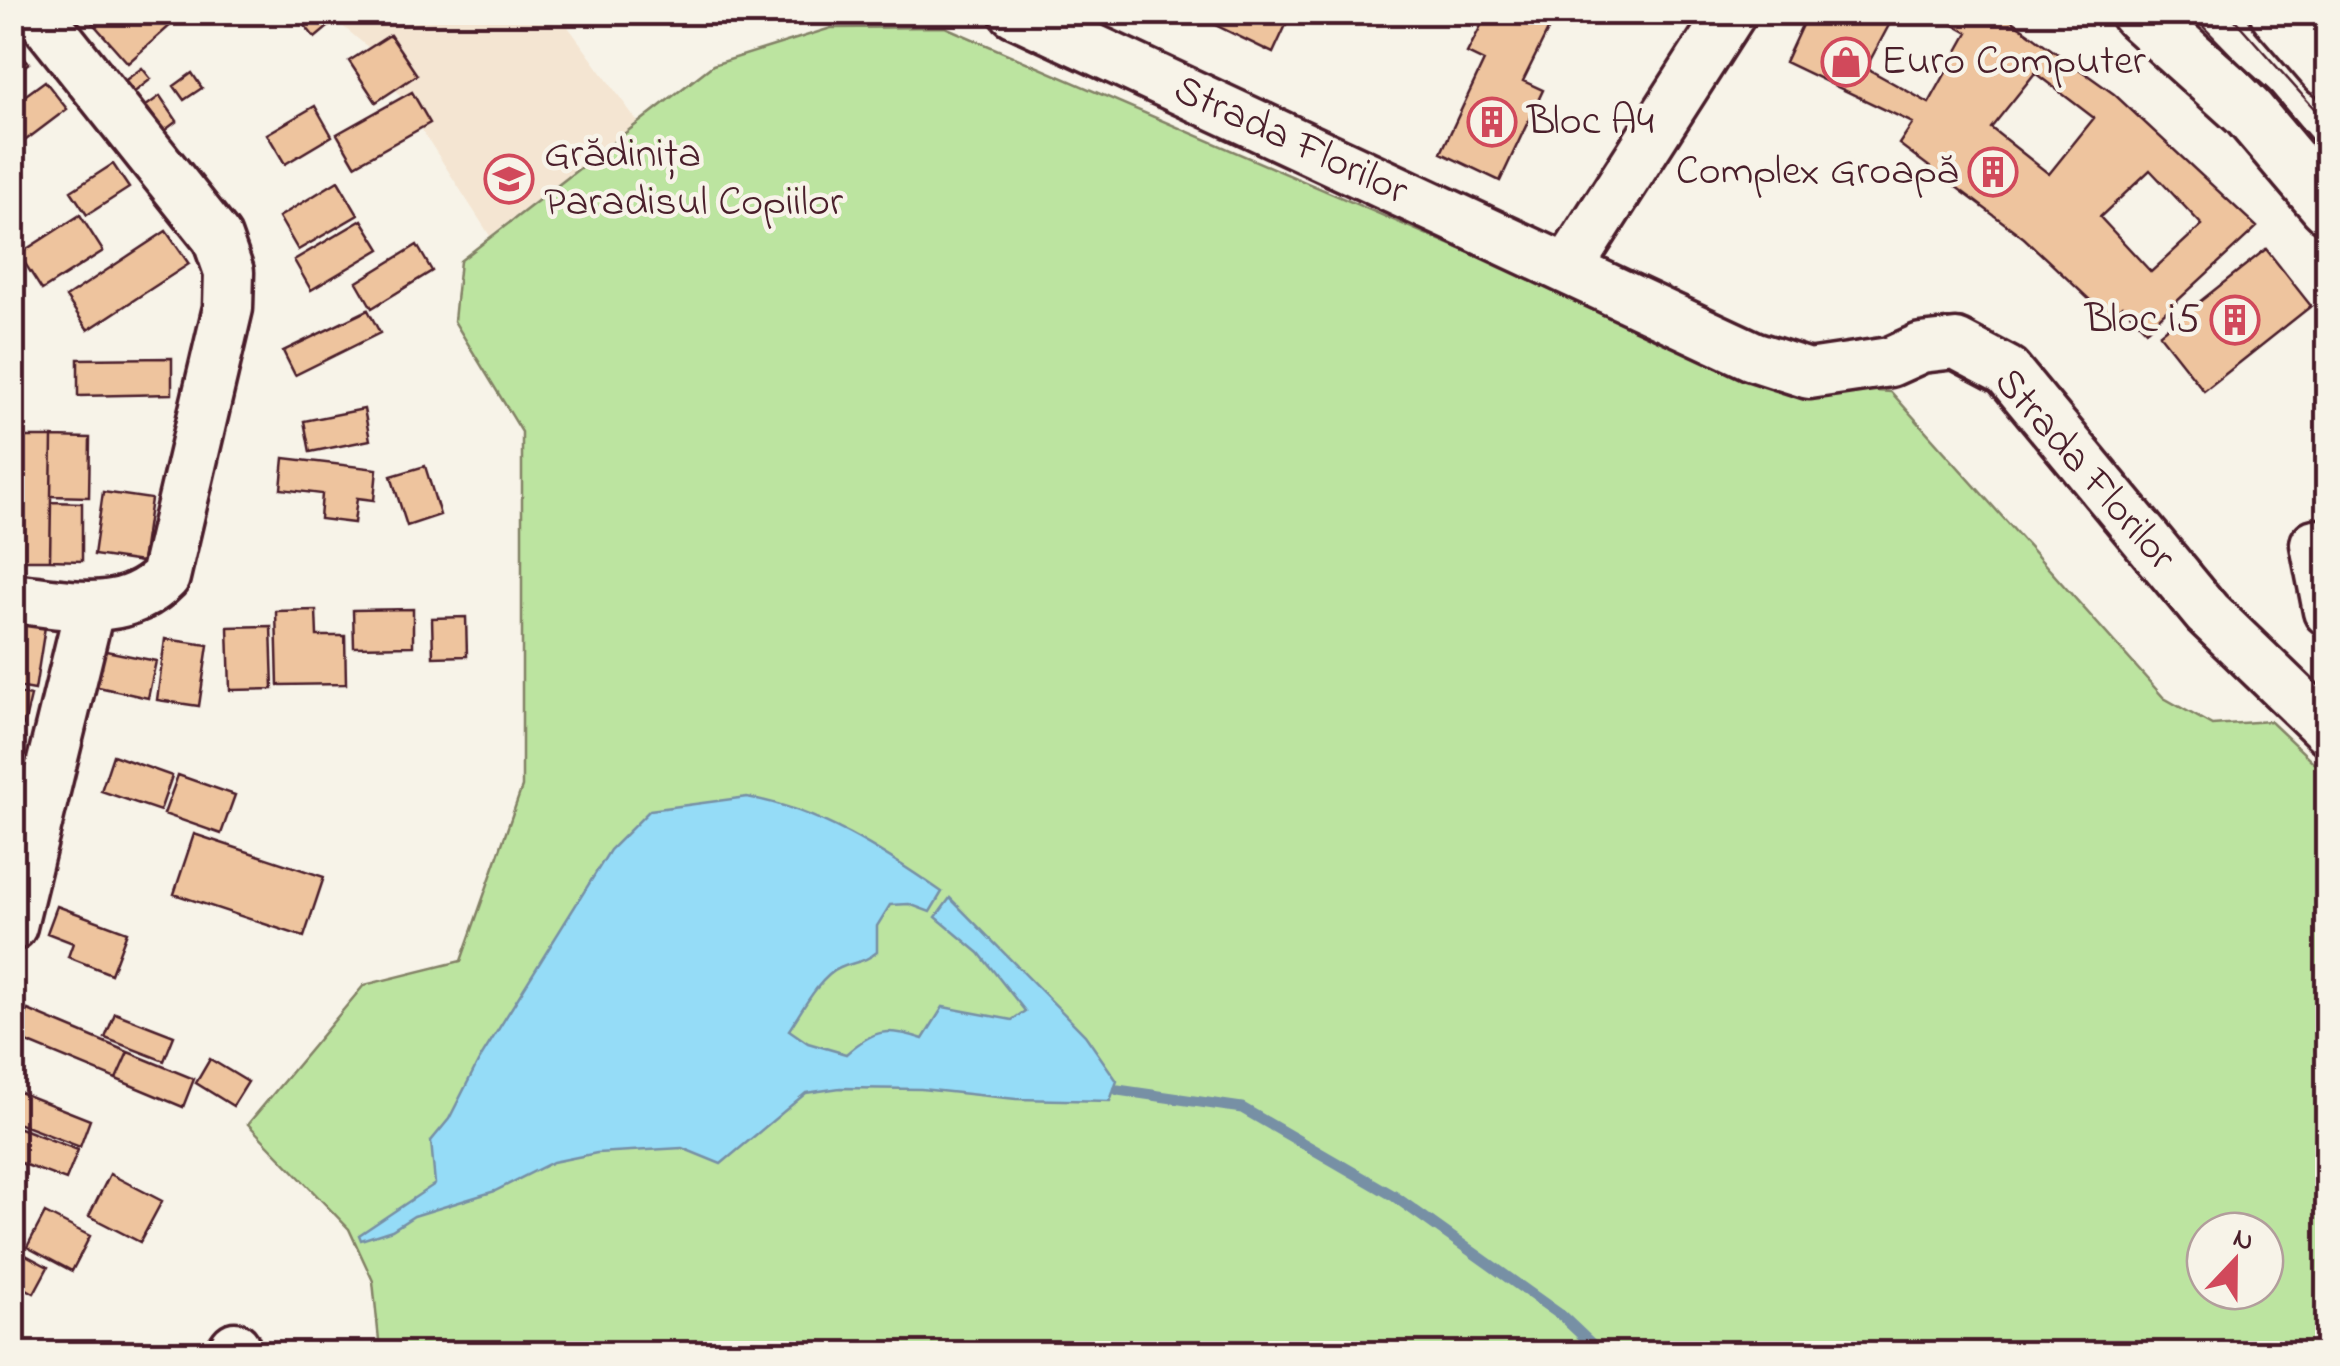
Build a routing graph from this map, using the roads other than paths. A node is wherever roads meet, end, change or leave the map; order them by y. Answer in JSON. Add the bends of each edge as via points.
{"nodes":[{"id":1,"x":37,"y":12,"type":"edge"},
{"id":2,"x":1014,"y":12,"type":"edge"},
{"id":3,"x":1732,"y":12,"type":"edge"},
{"id":4,"x":2138,"y":12,"type":"edge"},
{"id":5,"x":2278,"y":12,"type":"edge"},
{"id":6,"x":2328,"y":70,"type":"edge"},
{"id":7,"x":2328,"y":205,"type":"edge"},
{"id":8,"x":1568,"y":268,"type":"junction"},
{"id":9,"x":2314,"y":544,"type":"dead end"},
{"id":10,"x":12,"y":598,"type":"edge"},
{"id":11,"x":90,"y":606,"type":"junction"},
{"id":12,"x":2328,"y":611,"type":"edge"},
{"id":13,"x":2328,"y":730,"type":"edge"},
{"id":14,"x":12,"y":926,"type":"edge"}],
"edges":[{"from":1,"to":11,"type":"street","via":[[217,238],[229,272],[228,308],[165,577],[128,604]]},
{"from":2,"to":8,"type":"street","name":"Strada Florilor"},
{"from":3,"to":8,"type":"street"},
{"from":4,"to":7,"type":"main road","via":[[2248,112]]},
{"from":5,"to":6,"type":"main road"},
{"from":8,"to":13,"type":"street","name":"Strada Florilor","via":[[1753,356],[1809,374],[1956,344],[2007,371],[2208,613]]},
{"from":9,"to":12,"type":"street"},
{"from":10,"to":11,"type":"street"},
{"from":11,"to":14,"type":"street"}]}
